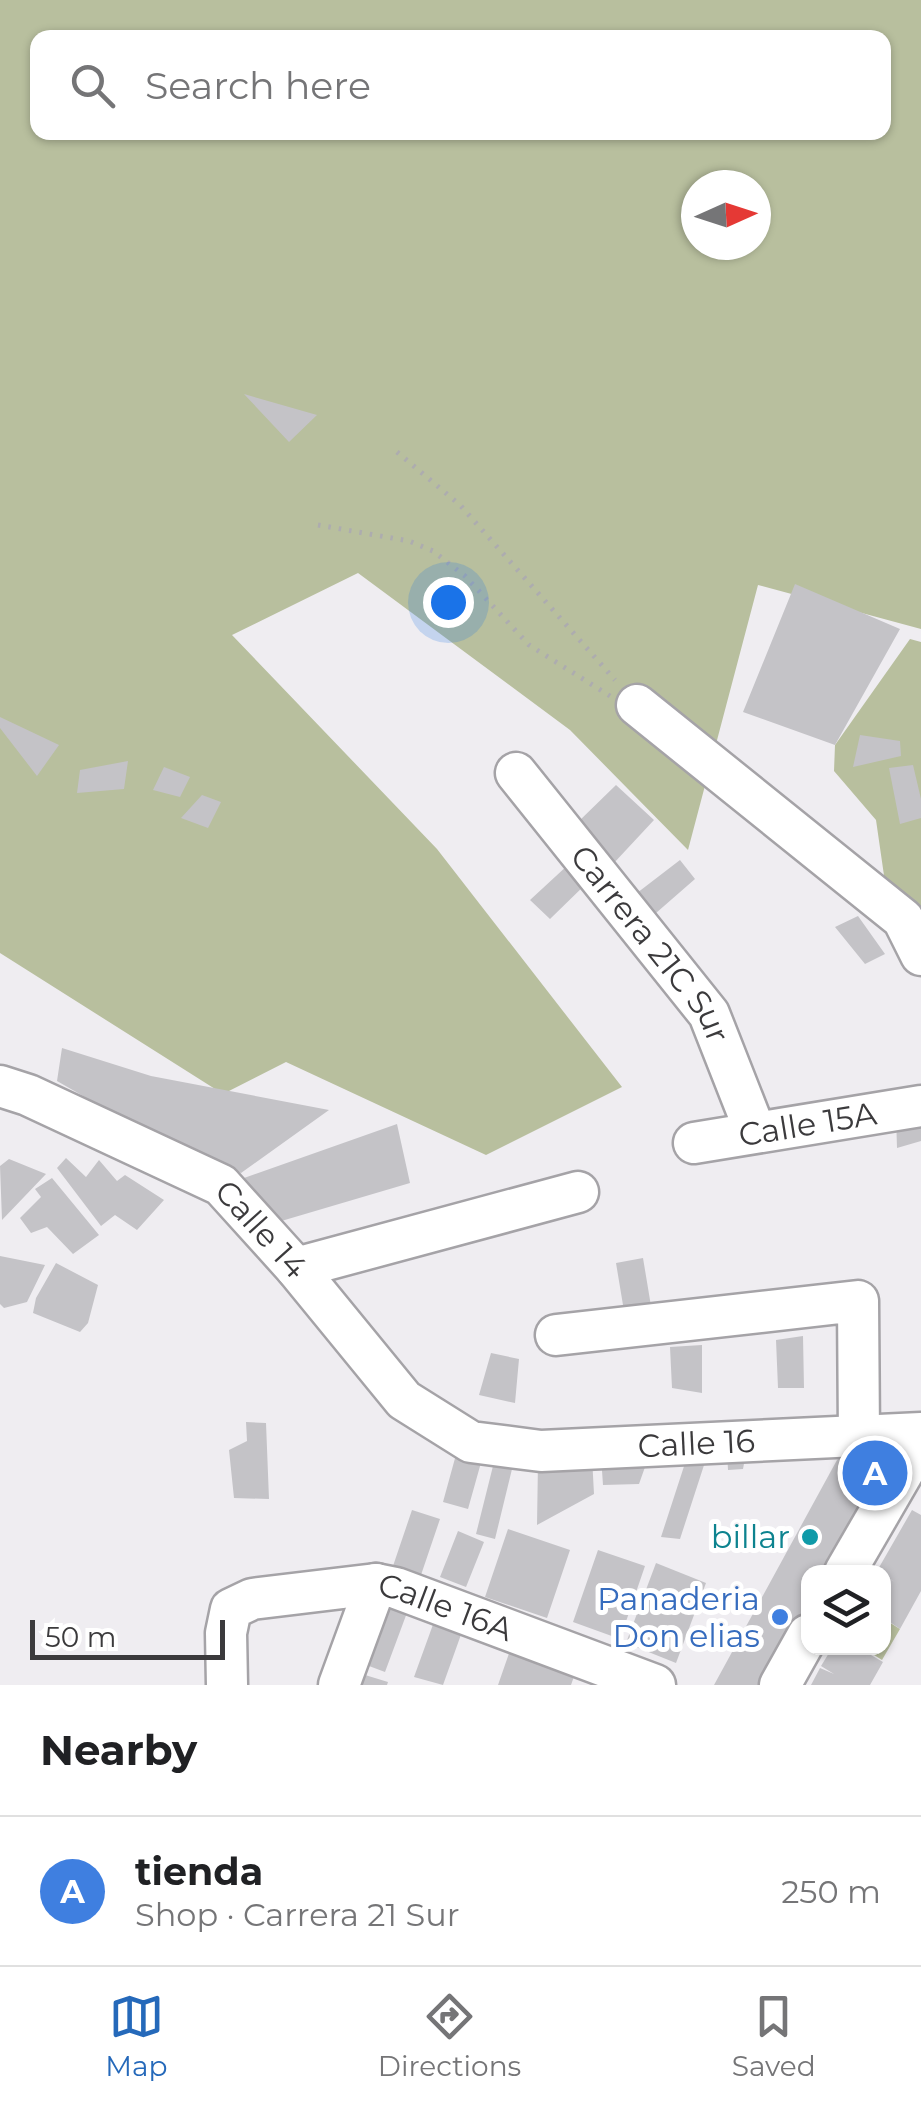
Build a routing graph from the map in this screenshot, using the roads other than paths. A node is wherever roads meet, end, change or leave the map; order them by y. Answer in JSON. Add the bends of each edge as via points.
{"nodes":[{"id":1,"x":637,"y":705,"type":"road end"},
{"id":2,"x":516,"y":773,"type":"dead end"},
{"id":3,"x":921,"y":955,"type":"edge"},
{"id":4,"x":0,"y":1086,"type":"edge"},
{"id":5,"x":921,"y":1106,"type":"edge"},
{"id":6,"x":755,"y":1131,"type":"junction"},
{"id":7,"x":694,"y":1143,"type":"dead end"},
{"id":8,"x":578,"y":1192,"type":"dead end"},
{"id":9,"x":296,"y":1268,"type":"junction"},
{"id":10,"x":556,"y":1335,"type":"dead end"},
{"id":11,"x":921,"y":1433,"type":"edge"},
{"id":12,"x":859,"y":1438,"type":"junction"},
{"id":13,"x":921,"y":1441,"type":"edge"},
{"id":14,"x":471,"y":1442,"type":"joint"},
{"id":15,"x":849,"y":1565,"type":"edge"},
{"id":16,"x":376,"y":1584,"type":"junction"},
{"id":17,"x":801,"y":1648,"type":"edge"},
{"id":18,"x":228,"y":1685,"type":"edge"},
{"id":19,"x":339,"y":1685,"type":"edge"},
{"id":20,"x":654,"y":1685,"type":"edge"},
{"id":21,"x":780,"y":1685,"type":"edge"}],
"edges":[{"from":1,"to":3,"type":"street","via":[[903,919]]},
{"from":2,"to":6,"type":"street","name":"Carrera 21C Sur","via":[[709,1014]]},
{"from":4,"to":9,"type":"street","name":"Calle 14","via":[[221,1185]]},
{"from":5,"to":6,"type":"street","name":"Calle 15A"},
{"from":6,"to":7,"type":"street","name":"Calle 15A"},
{"from":8,"to":9,"type":"street"},
{"from":9,"to":14,"type":"street","name":"Calle 14","via":[[404,1400]]},
{"from":10,"to":12,"type":"street","via":[[858,1301]]},
{"from":11,"to":12,"type":"street","name":"Calle 16"},
{"from":12,"to":14,"type":"street","name":"Calle 16","via":[[541,1450]]},
{"from":13,"to":15,"type":"street"},
{"from":16,"to":18,"type":"street","name":"Calle 16A","via":[[252,1598],[230,1609]]},
{"from":16,"to":19,"type":"street"},
{"from":16,"to":20,"type":"street","name":"Calle 16A"},
{"from":17,"to":21,"type":"street"}]}
